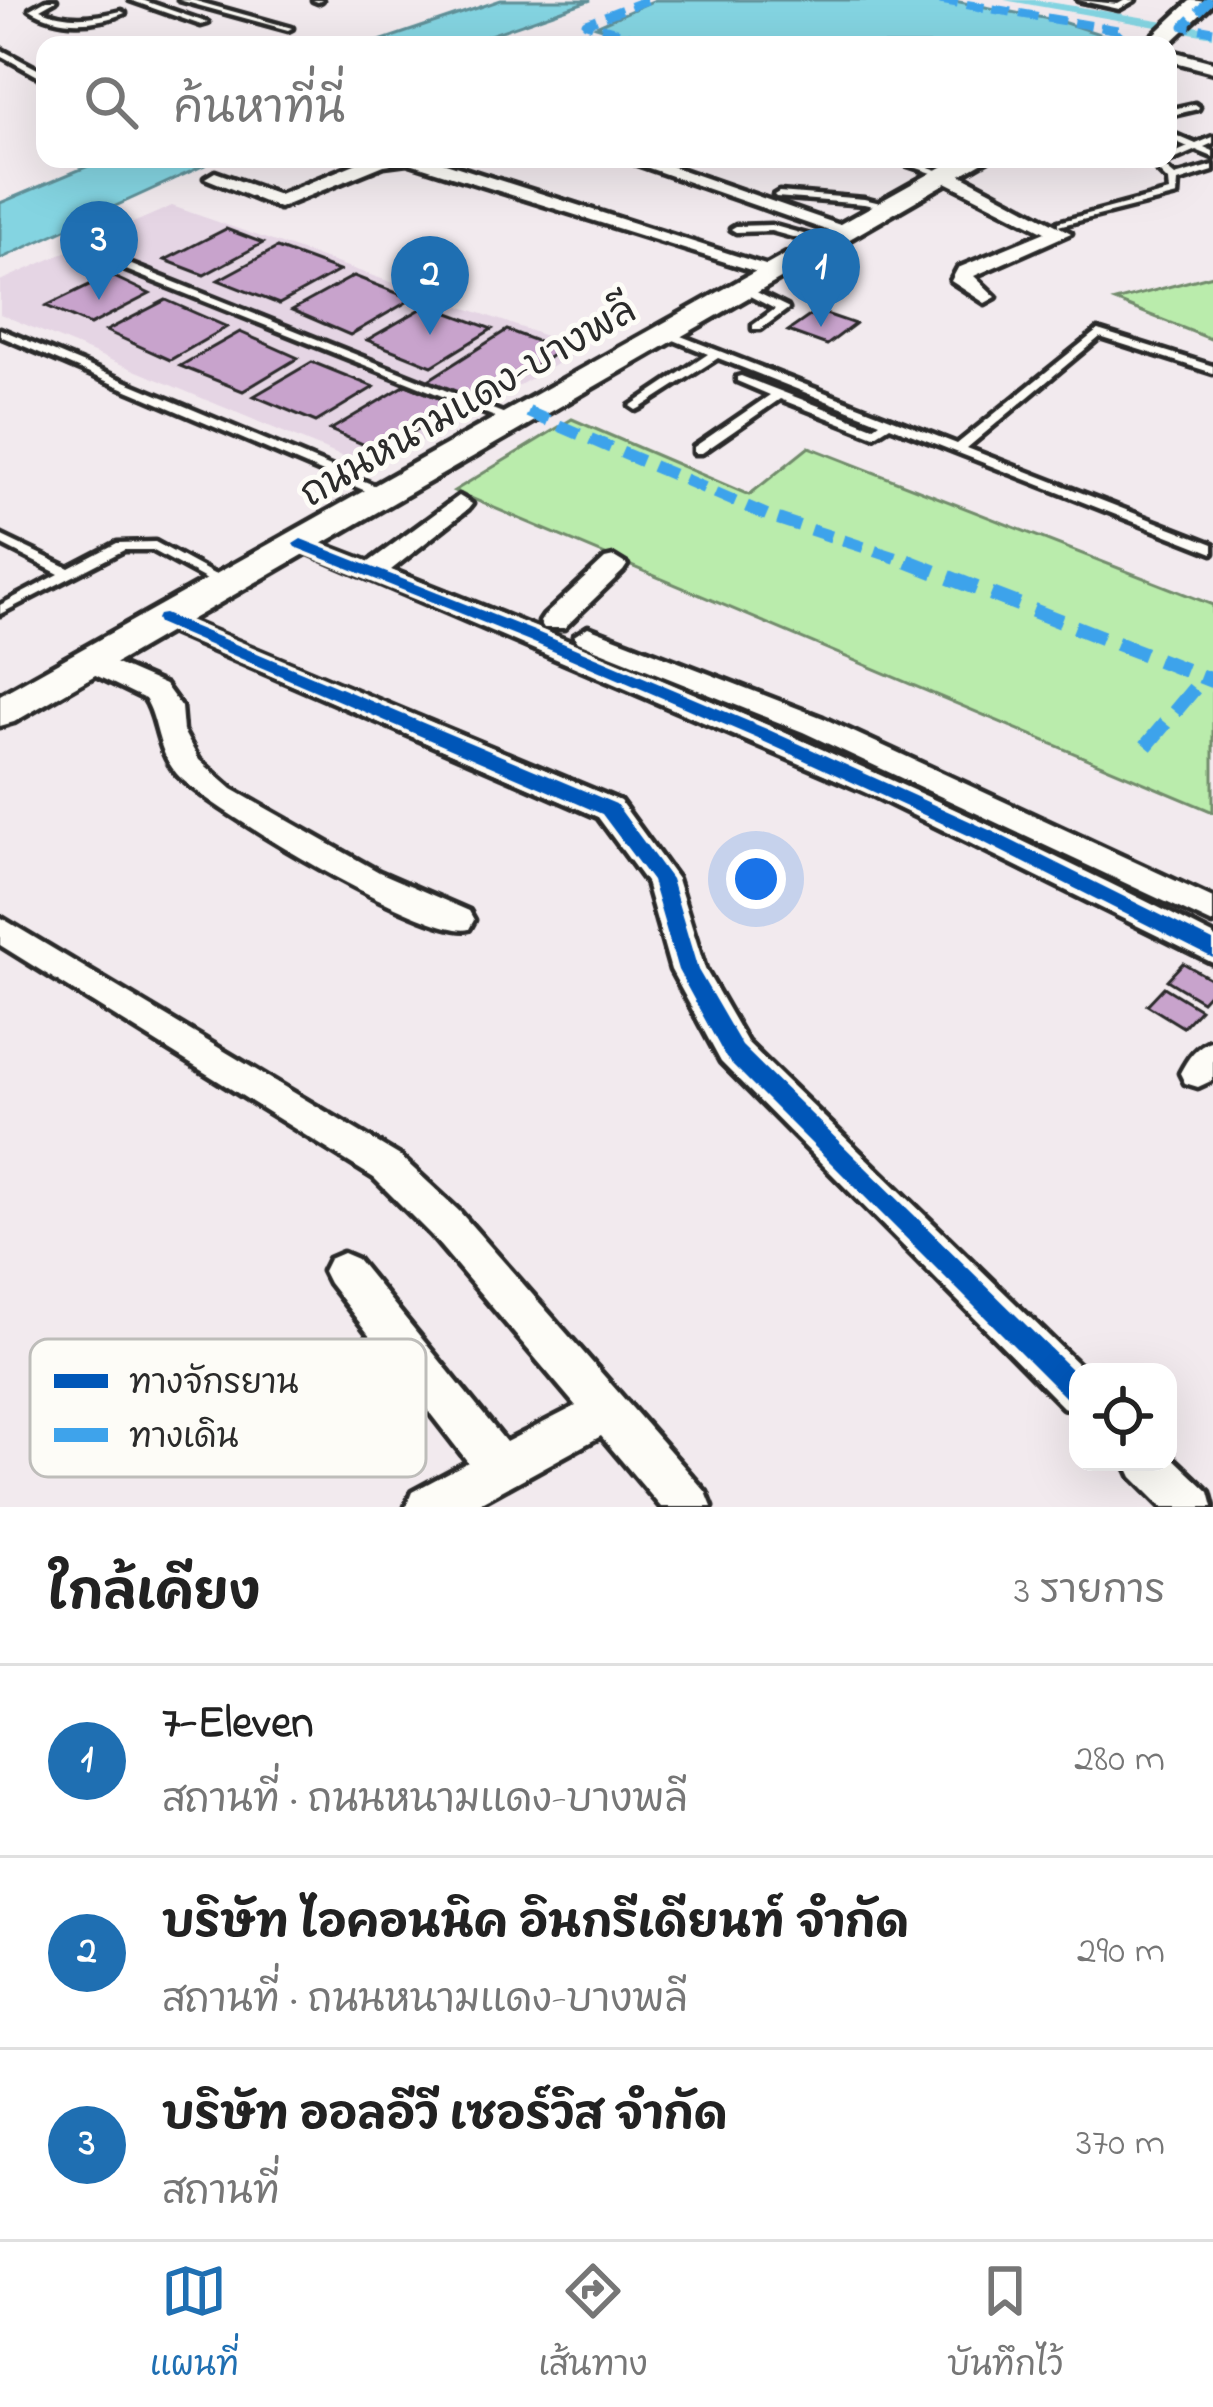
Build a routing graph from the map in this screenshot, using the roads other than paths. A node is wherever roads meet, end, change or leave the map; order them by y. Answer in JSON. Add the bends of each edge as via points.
{"nodes":[{"id":1,"x":52,"y":0,"type":"edge"},
{"id":2,"x":134,"y":0,"type":"edge"},
{"id":3,"x":182,"y":0,"type":"edge"},
{"id":4,"x":1082,"y":0,"type":"edge"},
{"id":5,"x":1131,"y":0,"type":"edge"},
{"id":6,"x":1204,"y":0,"type":"edge"},
{"id":7,"x":121,"y":13,"type":"dead end"},
{"id":8,"x":204,"y":23,"type":"dead end"},
{"id":9,"x":289,"y":28,"type":"dead end"},
{"id":10,"x":1175,"y":36,"type":"edge"},
{"id":11,"x":1177,"y":50,"type":"edge"},
{"id":12,"x":0,"y":52,"type":"edge"},
{"id":13,"x":1213,"y":68,"type":"edge"},
{"id":14,"x":36,"y":72,"type":"edge"},
{"id":15,"x":1195,"y":107,"type":"dead end"},
{"id":16,"x":1177,"y":111,"type":"edge"},
{"id":17,"x":1177,"y":139,"type":"edge"},
{"id":18,"x":1213,"y":140,"type":"edge"},
{"id":19,"x":1198,"y":147,"type":"junction"},
{"id":20,"x":1213,"y":154,"type":"edge"},
{"id":21,"x":1177,"y":156,"type":"edge"},
{"id":22,"x":1213,"y":167,"type":"edge"},
{"id":23,"x":362,"y":168,"type":"edge"},
{"id":24,"x":443,"y":168,"type":"edge"},
{"id":25,"x":656,"y":168,"type":"edge"},
{"id":26,"x":959,"y":168,"type":"edge"},
{"id":27,"x":963,"y":168,"type":"edge"},
{"id":28,"x":1160,"y":168,"type":"edge"},
{"id":29,"x":215,"y":178,"type":"dead end"},
{"id":30,"x":1173,"y":180,"type":"junction"},
{"id":31,"x":779,"y":195,"type":"dead end"},
{"id":32,"x":892,"y":207,"type":"junction"},
{"id":33,"x":1062,"y":224,"type":"dead end"},
{"id":34,"x":736,"y":230,"type":"dead end"},
{"id":35,"x":839,"y":238,"type":"junction"},
{"id":36,"x":100,"y":256,"type":"dead end"},
{"id":37,"x":777,"y":272,"type":"junction"},
{"id":38,"x":746,"y":290,"type":"junction"},
{"id":39,"x":986,"y":297,"type":"dead end"},
{"id":40,"x":757,"y":327,"type":"dead end"},
{"id":41,"x":0,"y":332,"type":"edge"},
{"id":42,"x":668,"y":334,"type":"junction"},
{"id":43,"x":716,"y":353,"type":"junction"},
{"id":44,"x":1213,"y":370,"type":"edge"},
{"id":45,"x":741,"y":379,"type":"dead end"},
{"id":46,"x":779,"y":394,"type":"junction"},
{"id":47,"x":636,"y":406,"type":"dead end"},
{"id":48,"x":514,"y":420,"type":"junction"},
{"id":49,"x":888,"y":422,"type":"junction"},
{"id":50,"x":958,"y":449,"type":"junction"},
{"id":51,"x":698,"y":450,"type":"dead end"},
{"id":52,"x":387,"y":495,"type":"junction"},
{"id":53,"x":459,"y":504,"type":"dead end"},
{"id":54,"x":313,"y":537,"type":"junction"},
{"id":55,"x":0,"y":539,"type":"edge"},
{"id":56,"x":1213,"y":549,"type":"edge"},
{"id":57,"x":382,"y":565,"type":"junction"},
{"id":58,"x":614,"y":565,"type":"dead end"},
{"id":59,"x":66,"y":572,"type":"junction"},
{"id":60,"x":225,"y":584,"type":"junction"},
{"id":61,"x":0,"y":610,"type":"edge"},
{"id":62,"x":164,"y":619,"type":"junction"},
{"id":63,"x":554,"y":622,"type":"junction"},
{"id":64,"x":89,"y":661,"type":"junction"},
{"id":65,"x":0,"y":713,"type":"edge"},
{"id":66,"x":1213,"y":913,"type":"edge"},
{"id":67,"x":457,"y":920,"type":"dead end"},
{"id":68,"x":0,"y":929,"type":"edge"},
{"id":69,"x":1213,"y":950,"type":"edge"},
{"id":70,"x":343,"y":1271,"type":"dead end"},
{"id":71,"x":397,"y":1339,"type":"edge"},
{"id":72,"x":426,"y":1375,"type":"edge"},
{"id":73,"x":1069,"y":1384,"type":"edge"},
{"id":74,"x":588,"y":1421,"type":"dead end"},
{"id":75,"x":500,"y":1468,"type":"junction"},
{"id":76,"x":1157,"y":1471,"type":"edge"},
{"id":77,"x":428,"y":1507,"type":"edge"},
{"id":78,"x":690,"y":1507,"type":"edge"},
{"id":79,"x":1193,"y":1507,"type":"edge"}],
"edges":[{"from":1,"to":7,"type":"lane","via":[[34,9],[86,21]]},
{"from":2,"to":8,"type":"lane"},
{"from":3,"to":9,"type":"lane"},
{"from":4,"to":5,"type":"lane","via":[[1123,7]]},
{"from":6,"to":10,"type":"main road"},
{"from":11,"to":13,"type":"street"},
{"from":12,"to":14,"type":"lane"},
{"from":15,"to":16,"type":"lane"},
{"from":17,"to":19,"type":"lane"},
{"from":18,"to":19,"type":"lane"},
{"from":19,"to":20,"type":"lane"},
{"from":19,"to":21,"type":"lane"},
{"from":22,"to":30,"type":"lane"},
{"from":23,"to":29,"type":"street","via":[[279,202]]},
{"from":24,"to":37,"type":"street"},
{"from":25,"to":35,"type":"street"},
{"from":26,"to":32,"type":"main road","name":"ถนนหนามแดง-บางพลี"},
{"from":27,"to":39,"type":"street","via":[[1061,233],[965,272],[962,281]]},
{"from":28,"to":30,"type":"lane"},
{"from":30,"to":33,"type":"lane","via":[[1174,194]]},
{"from":31,"to":32,"type":"lane"},
{"from":32,"to":35,"type":"main road","name":"ถนนหนามแดง-บางพลี"},
{"from":34,"to":35,"type":"lane"},
{"from":35,"to":37,"type":"main road","name":"ถนนหนามแดง-บางพลี"},
{"from":36,"to":48,"type":"lane"},
{"from":37,"to":38,"type":"main road","name":"ถนนหนามแดง-บางพลี"},
{"from":38,"to":40,"type":"lane","via":[[783,309]]},
{"from":38,"to":42,"type":"main road","name":"ถนนหนามแดง-บางพลี"},
{"from":41,"to":52,"type":"lane"},
{"from":42,"to":43,"type":"lane"},
{"from":42,"to":48,"type":"main road","name":"ถนนหนามแดง-บางพลี"},
{"from":43,"to":47,"type":"lane"},
{"from":43,"to":49,"type":"lane"},
{"from":44,"to":50,"type":"lane","via":[[1098,334]]},
{"from":45,"to":46,"type":"lane"},
{"from":46,"to":49,"type":"lane","via":[[874,432]]},
{"from":46,"to":51,"type":"lane"},
{"from":48,"to":52,"type":"main road","name":"ถนนหนามแดง-บางพลี"},
{"from":49,"to":50,"type":"lane"},
{"from":50,"to":56,"type":"lane"},
{"from":52,"to":54,"type":"main road","name":"ถนนหนามแดง-บางพลี"},
{"from":53,"to":57,"type":"street"},
{"from":54,"to":57,"type":"street"},
{"from":54,"to":60,"type":"main road","name":"ถนนหนามแดง-บางพลี"},
{"from":55,"to":59,"type":"lane"},
{"from":57,"to":63,"type":"street"},
{"from":57,"to":69,"type":"street","via":[[1036,856]]},
{"from":58,"to":63,"type":"street"},
{"from":59,"to":60,"type":"lane","via":[[140,544]]},
{"from":59,"to":61,"type":"lane"},
{"from":60,"to":62,"type":"main road","name":"ถนนหนามแดง-บางพลี"},
{"from":62,"to":64,"type":"main road","name":"ถนนหนามแดง-บางพลี"},
{"from":62,"to":73,"type":"street","via":[[609,809],[661,880],[688,970],[734,1052]]},
{"from":63,"to":66,"type":"street","via":[[812,725]]},
{"from":64,"to":65,"type":"main road","name":"ถนนหนามแดง-บางพลี"},
{"from":64,"to":67,"type":"street","via":[[155,692],[187,766],[221,796]]},
{"from":68,"to":78,"type":"street","via":[[387,1168],[445,1223]]},
{"from":70,"to":71,"type":"street"},
{"from":72,"to":75,"type":"street"},
{"from":74,"to":75,"type":"street"},
{"from":75,"to":77,"type":"street"},
{"from":76,"to":79,"type":"street"}]}
